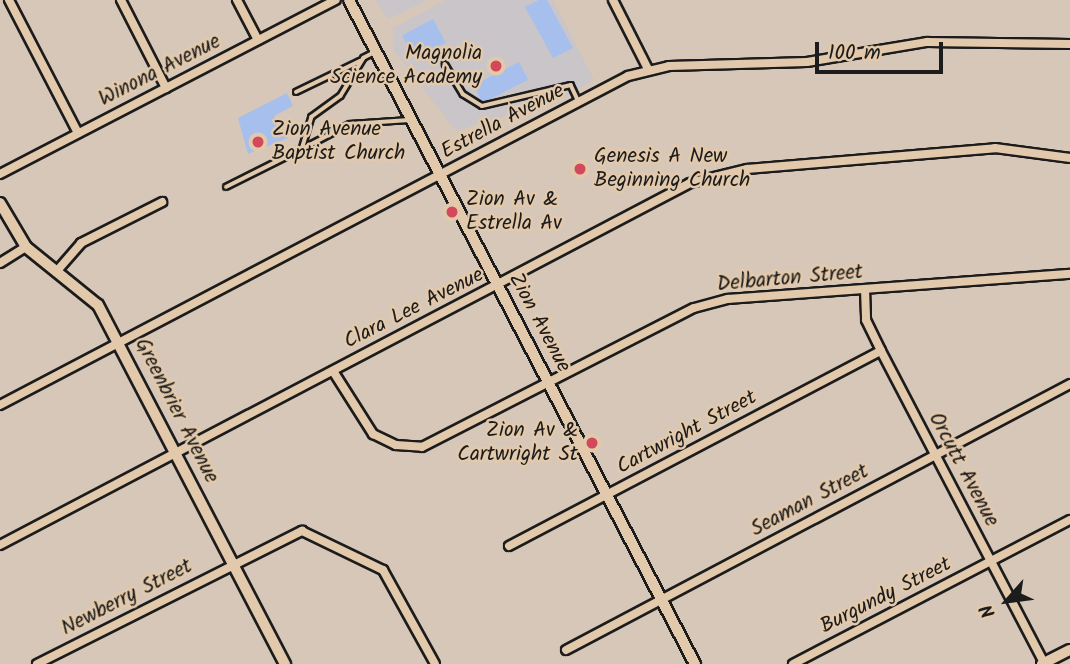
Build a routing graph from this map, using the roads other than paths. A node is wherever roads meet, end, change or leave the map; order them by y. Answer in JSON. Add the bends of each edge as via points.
{"nodes":[{"id":1,"x":9,"y":0,"type":"edge"},
{"id":2,"x":121,"y":0,"type":"edge"},
{"id":3,"x":237,"y":0,"type":"edge"},
{"id":4,"x":336,"y":0,"type":"edge"},
{"id":5,"x":349,"y":0,"type":"edge"},
{"id":6,"x":613,"y":0,"type":"edge"},
{"id":7,"x":258,"y":40,"type":"junction"},
{"id":8,"x":1070,"y":44,"type":"edge"},
{"id":9,"x":376,"y":52,"type":"junction"},
{"id":10,"x":362,"y":60,"type":"junction"},
{"id":11,"x":445,"y":64,"type":"dead end"},
{"id":12,"x":648,"y":69,"type":"junction"},
{"id":13,"x":166,"y":88,"type":"junction"},
{"id":14,"x":296,"y":92,"type":"dead end"},
{"id":15,"x":578,"y":102,"type":"junction"},
{"id":16,"x":411,"y":119,"type":"junction"},
{"id":17,"x":78,"y":133,"type":"junction"},
{"id":18,"x":302,"y":149,"type":"junction"},
{"id":19,"x":1070,"y":158,"type":"edge"},
{"id":20,"x":0,"y":174,"type":"edge"},
{"id":21,"x":440,"y":176,"type":"junction"},
{"id":22,"x":226,"y":187,"type":"dead end"},
{"id":23,"x":162,"y":202,"type":"dead end"},
{"id":24,"x":0,"y":203,"type":"edge"},
{"id":25,"x":26,"y":247,"type":"junction"},
{"id":26,"x":0,"y":263,"type":"edge"},
{"id":27,"x":57,"y":272,"type":"junction"},
{"id":28,"x":1070,"y":274,"type":"edge"},
{"id":29,"x":497,"y":286,"type":"junction"},
{"id":30,"x":865,"y":289,"type":"junction"},
{"id":31,"x":118,"y":342,"type":"junction"},
{"id":32,"x":881,"y":351,"type":"junction"},
{"id":33,"x":333,"y":371,"type":"junction"},
{"id":34,"x":1070,"y":384,"type":"edge"},
{"id":35,"x":550,"y":385,"type":"junction"},
{"id":36,"x":0,"y":405,"type":"edge"},
{"id":37,"x":176,"y":453,"type":"junction"},
{"id":38,"x":936,"y":454,"type":"junction"},
{"id":39,"x":606,"y":495,"type":"junction"},
{"id":40,"x":1070,"y":520,"type":"edge"},
{"id":41,"x":0,"y":545,"type":"edge"},
{"id":42,"x":509,"y":546,"type":"dead end"},
{"id":43,"x":991,"y":561,"type":"junction"},
{"id":44,"x":233,"y":564,"type":"junction"},
{"id":45,"x":661,"y":599,"type":"junction"},
{"id":46,"x":566,"y":650,"type":"dead end"},
{"id":47,"x":1070,"y":650,"type":"edge"},
{"id":48,"x":37,"y":664,"type":"edge"},
{"id":49,"x":285,"y":664,"type":"edge"},
{"id":50,"x":435,"y":664,"type":"edge"},
{"id":51,"x":695,"y":664,"type":"edge"},
{"id":52,"x":793,"y":664,"type":"edge"},
{"id":53,"x":1043,"y":664,"type":"edge"}],
"edges":[{"from":1,"to":17,"type":"street"},
{"from":2,"to":13,"type":"street"},
{"from":3,"to":7,"type":"street"},
{"from":4,"to":7,"type":"street","name":"Winona Avenue"},
{"from":5,"to":9,"type":"main road","name":"Zion Avenue"},
{"from":6,"to":12,"type":"street"},
{"from":7,"to":13,"type":"street","name":"Winona Avenue"},
{"from":8,"to":12,"type":"street","name":"Estrella Avenue","via":[[927,42],[807,62]]},
{"from":9,"to":10,"type":"lane"},
{"from":9,"to":16,"type":"main road","name":"Zion Avenue"},
{"from":10,"to":14,"type":"lane"},
{"from":10,"to":18,"type":"lane","via":[[341,96],[312,117]]},
{"from":11,"to":15,"type":"lane","via":[[463,94],[482,106],[570,85]]},
{"from":12,"to":15,"type":"street","name":"Estrella Avenue"},
{"from":13,"to":17,"type":"street","name":"Winona Avenue"},
{"from":15,"to":21,"type":"street","name":"Estrella Avenue"},
{"from":16,"to":18,"type":"lane","via":[[350,124]]},
{"from":16,"to":21,"type":"main road","name":"Zion Avenue"},
{"from":17,"to":20,"type":"street","name":"Winona Avenue"},
{"from":18,"to":22,"type":"lane"},
{"from":19,"to":29,"type":"street","name":"Clara Lee Avenue","via":[[995,148],[726,172],[690,183]]},
{"from":21,"to":29,"type":"main road","name":"Zion Avenue"},
{"from":21,"to":31,"type":"street","name":"Estrella Avenue"},
{"from":23,"to":27,"type":"street","via":[[81,243]]},
{"from":24,"to":25,"type":"street","name":"Greenbrier Avenue"},
{"from":25,"to":26,"type":"street"},
{"from":25,"to":27,"type":"street","name":"Greenbrier Avenue"},
{"from":27,"to":31,"type":"street","name":"Greenbrier Avenue","via":[[98,304]]},
{"from":28,"to":30,"type":"street","name":"Delbarton Street"},
{"from":29,"to":33,"type":"street","name":"Clara Lee Avenue"},
{"from":29,"to":35,"type":"main road","name":"Zion Avenue"},
{"from":30,"to":32,"type":"street","name":"Orcutt Avenue","via":[[866,320]]},
{"from":30,"to":35,"type":"street","name":"Delbarton Street","via":[[728,299],[694,308]]},
{"from":31,"to":36,"type":"street","name":"Estrella Avenue"},
{"from":31,"to":37,"type":"street","name":"Greenbrier Avenue"},
{"from":32,"to":38,"type":"street","name":"Orcutt Avenue"},
{"from":32,"to":39,"type":"street","name":"Cartwright Street"},
{"from":33,"to":35,"type":"street","name":"Delbarton Street","via":[[367,428],[404,447],[438,442]]},
{"from":33,"to":37,"type":"street","name":"Clara Lee Avenue"},
{"from":34,"to":38,"type":"street","name":"Seaman Street"},
{"from":35,"to":39,"type":"main road","name":"Zion Avenue"},
{"from":37,"to":41,"type":"street","name":"Clara Lee Avenue"},
{"from":37,"to":44,"type":"street","name":"Greenbrier Avenue"},
{"from":38,"to":43,"type":"street","name":"Orcutt Avenue"},
{"from":38,"to":45,"type":"street","name":"Seaman Street"},
{"from":39,"to":42,"type":"street","name":"Cartwright Street"},
{"from":39,"to":45,"type":"main road","name":"Zion Avenue"},
{"from":40,"to":43,"type":"street","name":"Burgundy Street"},
{"from":43,"to":52,"type":"street","name":"Burgundy Street"},
{"from":43,"to":53,"type":"street","name":"Orcutt Avenue"},
{"from":44,"to":48,"type":"street","name":"Newberry Street"},
{"from":44,"to":49,"type":"street","name":"Greenbrier Avenue"},
{"from":44,"to":50,"type":"street","name":"Newberry Street","via":[[291,534],[314,533],[387,575]]},
{"from":45,"to":46,"type":"street","name":"Seaman Street"},
{"from":45,"to":51,"type":"main road","name":"Zion Avenue"},
{"from":47,"to":53,"type":"street"}]}
